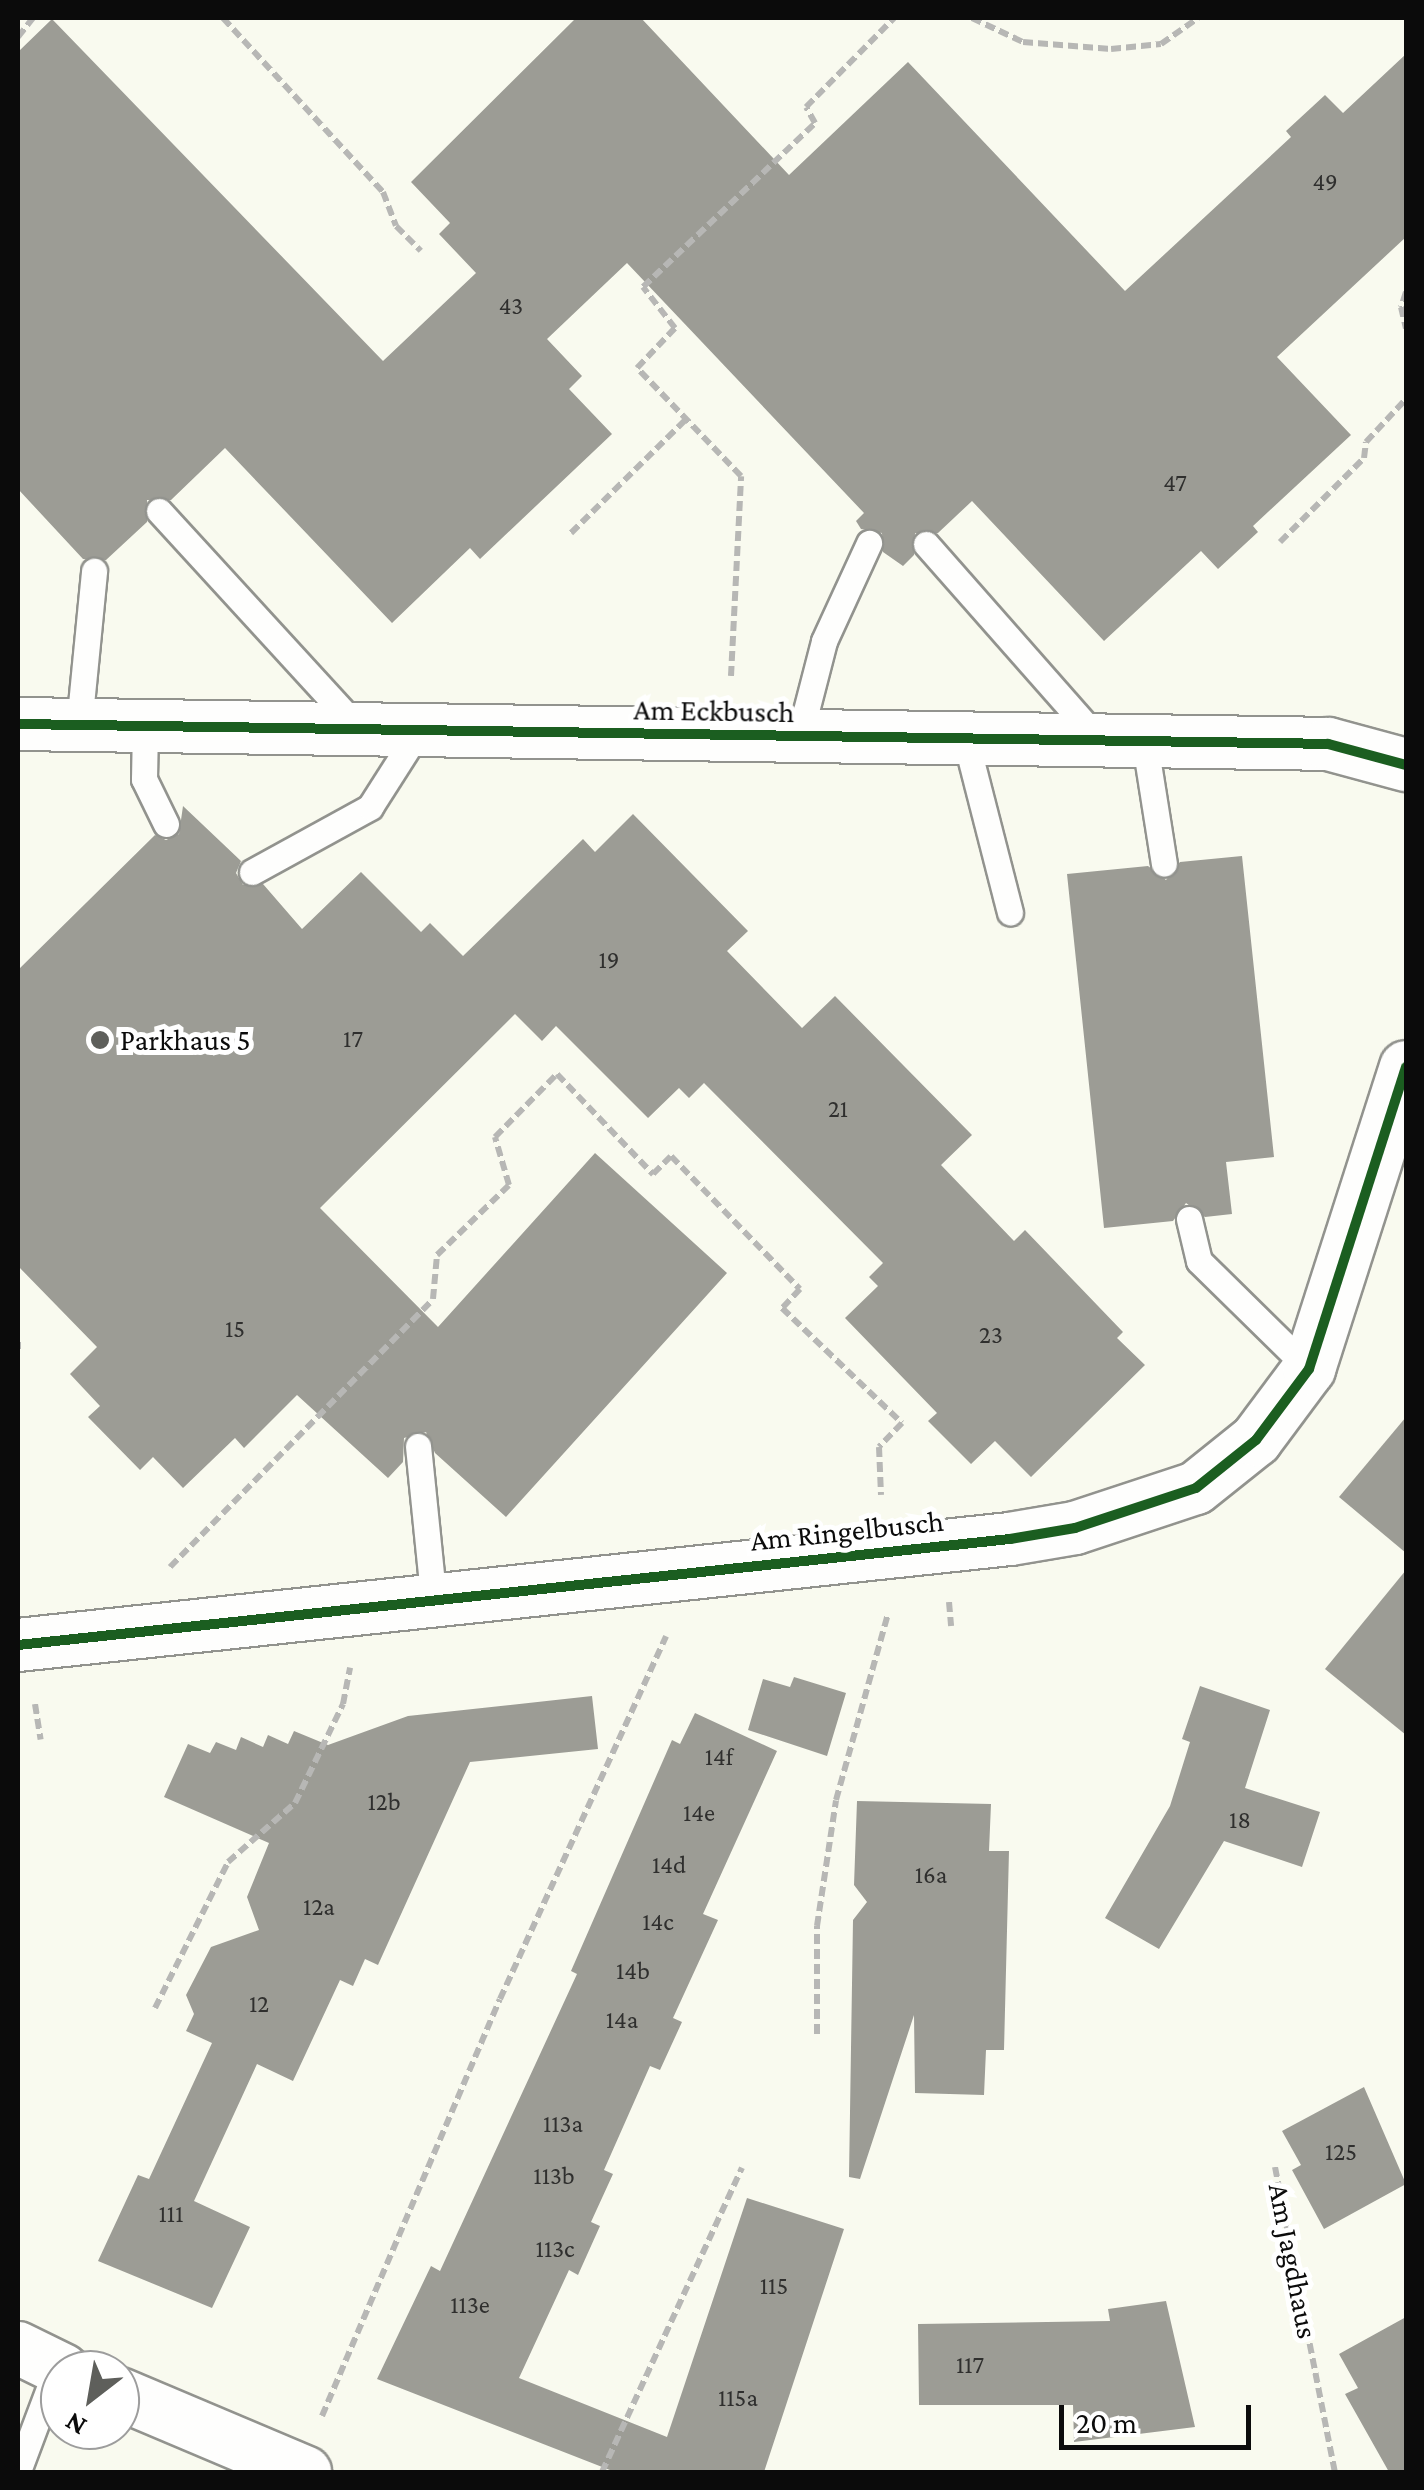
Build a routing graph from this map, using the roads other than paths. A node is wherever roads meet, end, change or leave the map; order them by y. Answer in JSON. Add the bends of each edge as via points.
{"nodes":[{"id":1,"x":159,"y":510,"type":"dead end"},
{"id":2,"x":869,"y":543,"type":"dead end"},
{"id":3,"x":926,"y":544,"type":"dead end"},
{"id":4,"x":94,"y":571,"type":"dead end"},
{"id":5,"x":18,"y":724,"type":"edge"},
{"id":6,"x":79,"y":725,"type":"junction"},
{"id":7,"x":145,"y":727,"type":"junction"},
{"id":8,"x":359,"y":728,"type":"junction"},
{"id":9,"x":419,"y":730,"type":"junction"},
{"id":10,"x":799,"y":738,"type":"junction"},
{"id":11,"x":966,"y":742,"type":"junction"},
{"id":12,"x":1124,"y":744,"type":"junction"},
{"id":13,"x":1406,"y":765,"type":"edge"},
{"id":14,"x":166,"y":824,"type":"dead end"},
{"id":15,"x":1164,"y":864,"type":"dead end"},
{"id":16,"x":252,"y":872,"type":"dead end"},
{"id":17,"x":1010,"y":912,"type":"dead end"},
{"id":18,"x":1406,"y":1067,"type":"edge"},
{"id":19,"x":1189,"y":1219,"type":"dead end"},
{"id":20,"x":1309,"y":1368,"type":"junction"},
{"id":21,"x":418,"y":1446,"type":"dead end"},
{"id":22,"x":434,"y":1604,"type":"junction"},
{"id":23,"x":18,"y":1645,"type":"edge"},
{"id":24,"x":40,"y":2385,"type":"edge"},
{"id":25,"x":140,"y":2402,"type":"edge"},
{"id":26,"x":18,"y":2470,"type":"edge"},
{"id":27,"x":302,"y":2471,"type":"edge"}],
"edges":[{"from":1,"to":8,"type":"lane"},
{"from":2,"to":10,"type":"lane","via":[[824,641]]},
{"from":3,"to":12,"type":"lane"},
{"from":4,"to":6,"type":"lane"},
{"from":5,"to":6,"type":"street","name":"Am Eckbusch"},
{"from":6,"to":7,"type":"street","name":"Am Eckbusch"},
{"from":7,"to":8,"type":"street","name":"Am Eckbusch"},
{"from":7,"to":14,"type":"lane","via":[[144,779]]},
{"from":8,"to":9,"type":"street","name":"Am Eckbusch"},
{"from":9,"to":10,"type":"street","name":"Am Eckbusch"},
{"from":9,"to":16,"type":"lane","via":[[370,806]]},
{"from":10,"to":11,"type":"street","name":"Am Eckbusch"},
{"from":11,"to":12,"type":"street","name":"Am Eckbusch"},
{"from":11,"to":17,"type":"lane"},
{"from":12,"to":13,"type":"street","name":"Am Eckbusch","via":[[1328,744]]},
{"from":12,"to":15,"type":"lane"},
{"from":18,"to":20,"type":"street","name":"Am Ringelbusch"},
{"from":19,"to":20,"type":"lane","via":[[1199,1261]]},
{"from":20,"to":22,"type":"street","name":"Am Ringelbusch","via":[[1256,1440],[1196,1488],[1074,1528]]},
{"from":21,"to":22,"type":"lane"},
{"from":22,"to":23,"type":"street","name":"Am Ringelbusch"},
{"from":24,"to":26,"type":"lane"},
{"from":25,"to":27,"type":"street"}]}
